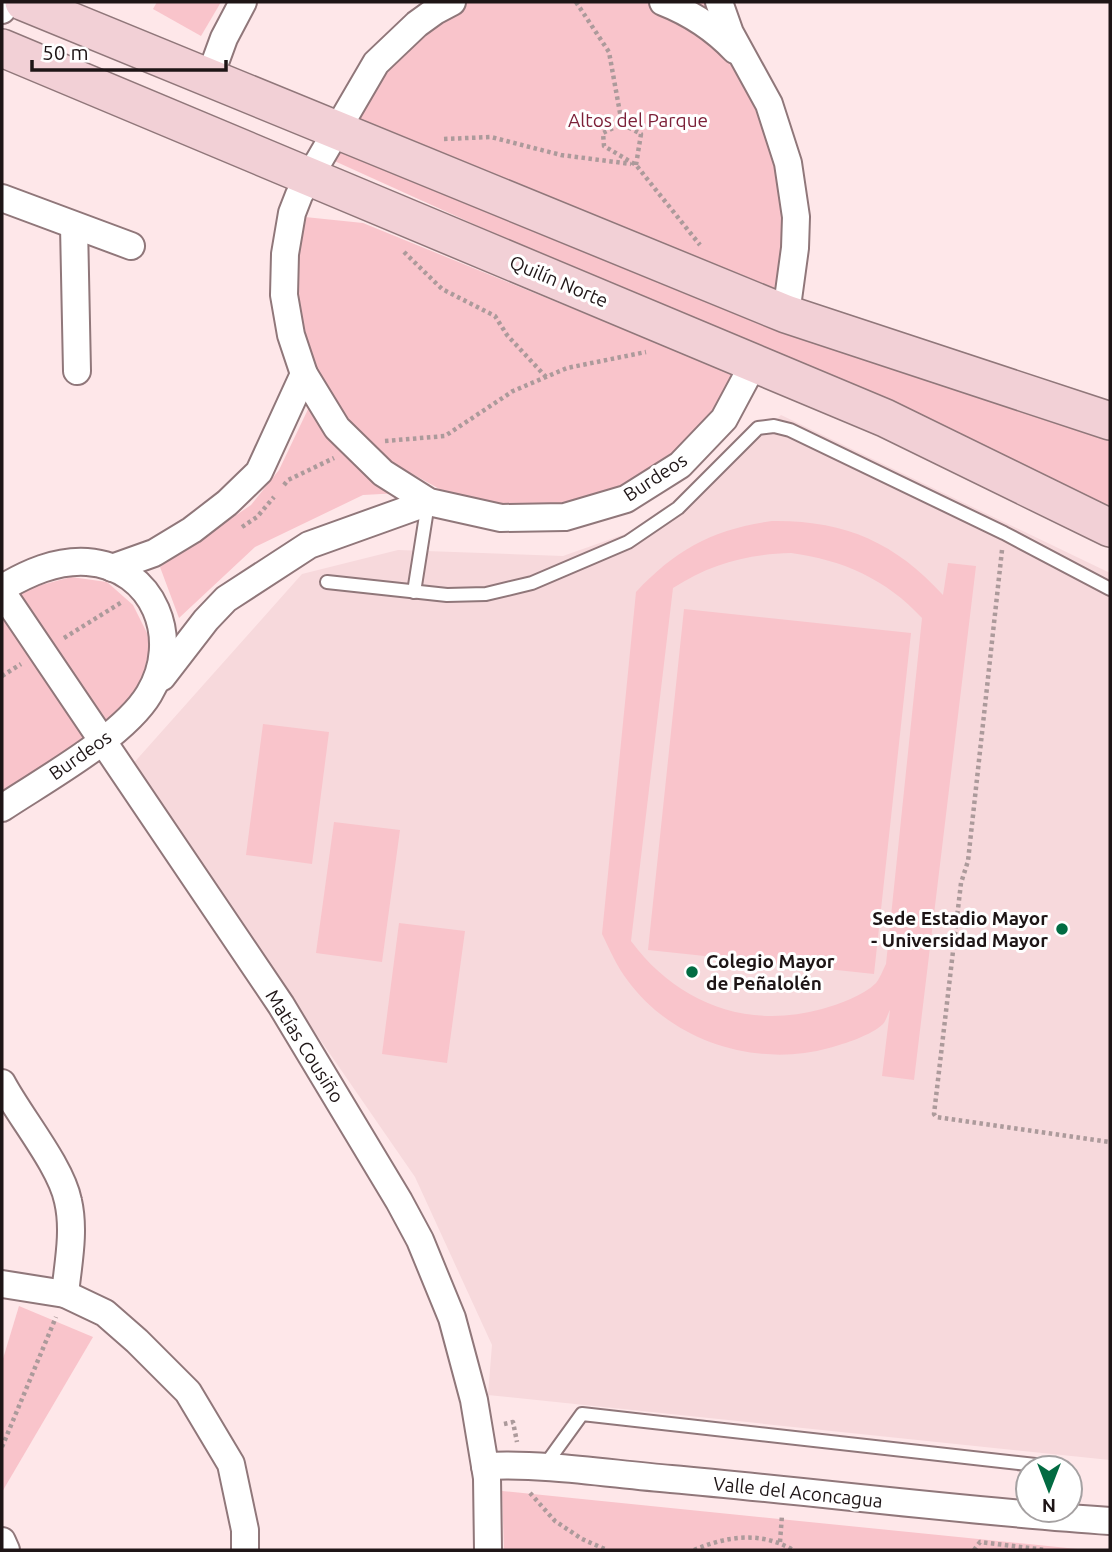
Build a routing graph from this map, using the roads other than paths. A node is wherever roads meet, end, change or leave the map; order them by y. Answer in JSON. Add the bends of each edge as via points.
{"nodes":[{"id":1,"x":5,"y":2,"type":"edge"},
{"id":2,"x":24,"y":2,"type":"edge"},
{"id":3,"x":243,"y":2,"type":"edge"},
{"id":4,"x":452,"y":2,"type":"edge"},
{"id":5,"x":663,"y":2,"type":"edge"},
{"id":6,"x":719,"y":2,"type":"edge"},
{"id":7,"x":2,"y":10,"type":"edge"},
{"id":8,"x":2,"y":48,"type":"edge"},
{"id":9,"x":209,"y":79,"type":"junction"},
{"id":10,"x":757,"y":79,"type":"junction"},
{"id":11,"x":338,"y":129,"type":"junction"},
{"id":12,"x":310,"y":177,"type":"junction"},
{"id":13,"x":2,"y":198,"type":"edge"},
{"id":14,"x":75,"y":226,"type":"junction"},
{"id":15,"x":131,"y":246,"type":"dead end"},
{"id":16,"x":786,"y":314,"type":"junction"},
{"id":17,"x":754,"y":363,"type":"junction"},
{"id":18,"x":77,"y":371,"type":"dead end"},
{"id":19,"x":304,"y":374,"type":"junction"},
{"id":20,"x":1110,"y":421,"type":"edge"},
{"id":21,"x":429,"y":502,"type":"junction"},
{"id":22,"x":1110,"y":528,"type":"edge"},
{"id":23,"x":112,"y":568,"type":"junction"},
{"id":24,"x":327,"y":582,"type":"dead end"},
{"id":25,"x":1110,"y":589,"type":"edge"},
{"id":26,"x":2,"y":590,"type":"edge"},
{"id":27,"x":414,"y":592,"type":"junction"},
{"id":28,"x":150,"y":693,"type":"junction"},
{"id":29,"x":102,"y":741,"type":"junction"},
{"id":30,"x":2,"y":808,"type":"edge"},
{"id":31,"x":3,"y":1087,"type":"edge"},
{"id":32,"x":2,"y":1284,"type":"edge"},
{"id":33,"x":65,"y":1294,"type":"junction"},
{"id":34,"x":1014,"y":1463,"type":"edge"},
{"id":35,"x":485,"y":1466,"type":"junction"},
{"id":36,"x":543,"y":1468,"type":"junction"},
{"id":37,"x":1014,"y":1512,"type":"edge"},
{"id":38,"x":1084,"y":1514,"type":"edge"},
{"id":39,"x":1110,"y":1521,"type":"edge"},
{"id":40,"x":2,"y":1541,"type":"edge"},
{"id":41,"x":6,"y":1550,"type":"edge"},
{"id":42,"x":245,"y":1550,"type":"edge"},
{"id":43,"x":488,"y":1550,"type":"edge"}],
"edges":[{"from":1,"to":7,"type":"street"},
{"from":2,"to":9,"type":"street"},
{"from":3,"to":9,"type":"street"},
{"from":4,"to":11,"type":"street","via":[[417,24],[376,63]]},
{"from":5,"to":10,"type":"street","via":[[708,25]]},
{"from":6,"to":10,"type":"street","via":[[730,33]]},
{"from":8,"to":12,"type":"street","name":"Quilín Norte"},
{"from":9,"to":11,"type":"street"},
{"from":10,"to":16,"type":"street","via":[[781,134],[794,196],[795,248]]},
{"from":11,"to":12,"type":"street","name":"Burdeos"},
{"from":11,"to":16,"type":"street"},
{"from":12,"to":17,"type":"street","name":"Quilín Norte"},
{"from":12,"to":19,"type":"street","name":"Burdeos","via":[[292,214],[285,254],[284,295],[290,335]]},
{"from":13,"to":14,"type":"street"},
{"from":14,"to":15,"type":"street"},
{"from":14,"to":18,"type":"street"},
{"from":16,"to":20,"type":"street"},
{"from":17,"to":21,"type":"street","name":"Burdeos","via":[[724,419],[680,465],[626,499],[565,517],[513,518]]},
{"from":17,"to":22,"type":"street","name":"Quilín Norte","via":[[885,418]]},
{"from":19,"to":21,"type":"street","name":"Burdeos","via":[[337,428],[383,473]]},
{"from":19,"to":23,"type":"street","name":"Burdeos","via":[[259,472],[192,530],[154,553]]},
{"from":21,"to":27,"type":"lane"},
{"from":21,"to":28,"type":"street","name":"Burdeos","via":[[309,545],[226,599]]},
{"from":23,"to":26,"type":"street","name":"Burdeos","via":[[90,562],[64,563],[34,571]]},
{"from":23,"to":28,"type":"street","name":"Burdeos","via":[[143,589],[161,621],[163,661]]},
{"from":24,"to":27,"type":"lane"},
{"from":25,"to":27,"type":"lane","via":[[1003,533],[774,426],[758,428],[678,508],[628,542],[532,583],[486,594]]},
{"from":26,"to":29,"type":"street","name":"Matías Cousiño"},
{"from":28,"to":29,"type":"street","name":"Burdeos"},
{"from":29,"to":30,"type":"street","name":"Burdeos"},
{"from":29,"to":35,"type":"street","name":"Matías Cousiño","via":[[281,1005],[420,1240],[452,1318],[474,1400]]},
{"from":31,"to":33,"type":"street","via":[[55,1169],[68,1200]]},
{"from":32,"to":33,"type":"street"},
{"from":33,"to":42,"type":"street","via":[[105,1313],[188,1392],[231,1464]]},
{"from":34,"to":36,"type":"lane","via":[[582,1414]]},
{"from":35,"to":36,"type":"street","name":"Valle del Aconcagua"},
{"from":35,"to":43,"type":"street","name":"Matías Cousiño"},
{"from":36,"to":37,"type":"street","name":"Valle del Aconcagua"},
{"from":38,"to":39,"type":"street","name":"Valle del Aconcagua"},
{"from":40,"to":41,"type":"street"}]}
